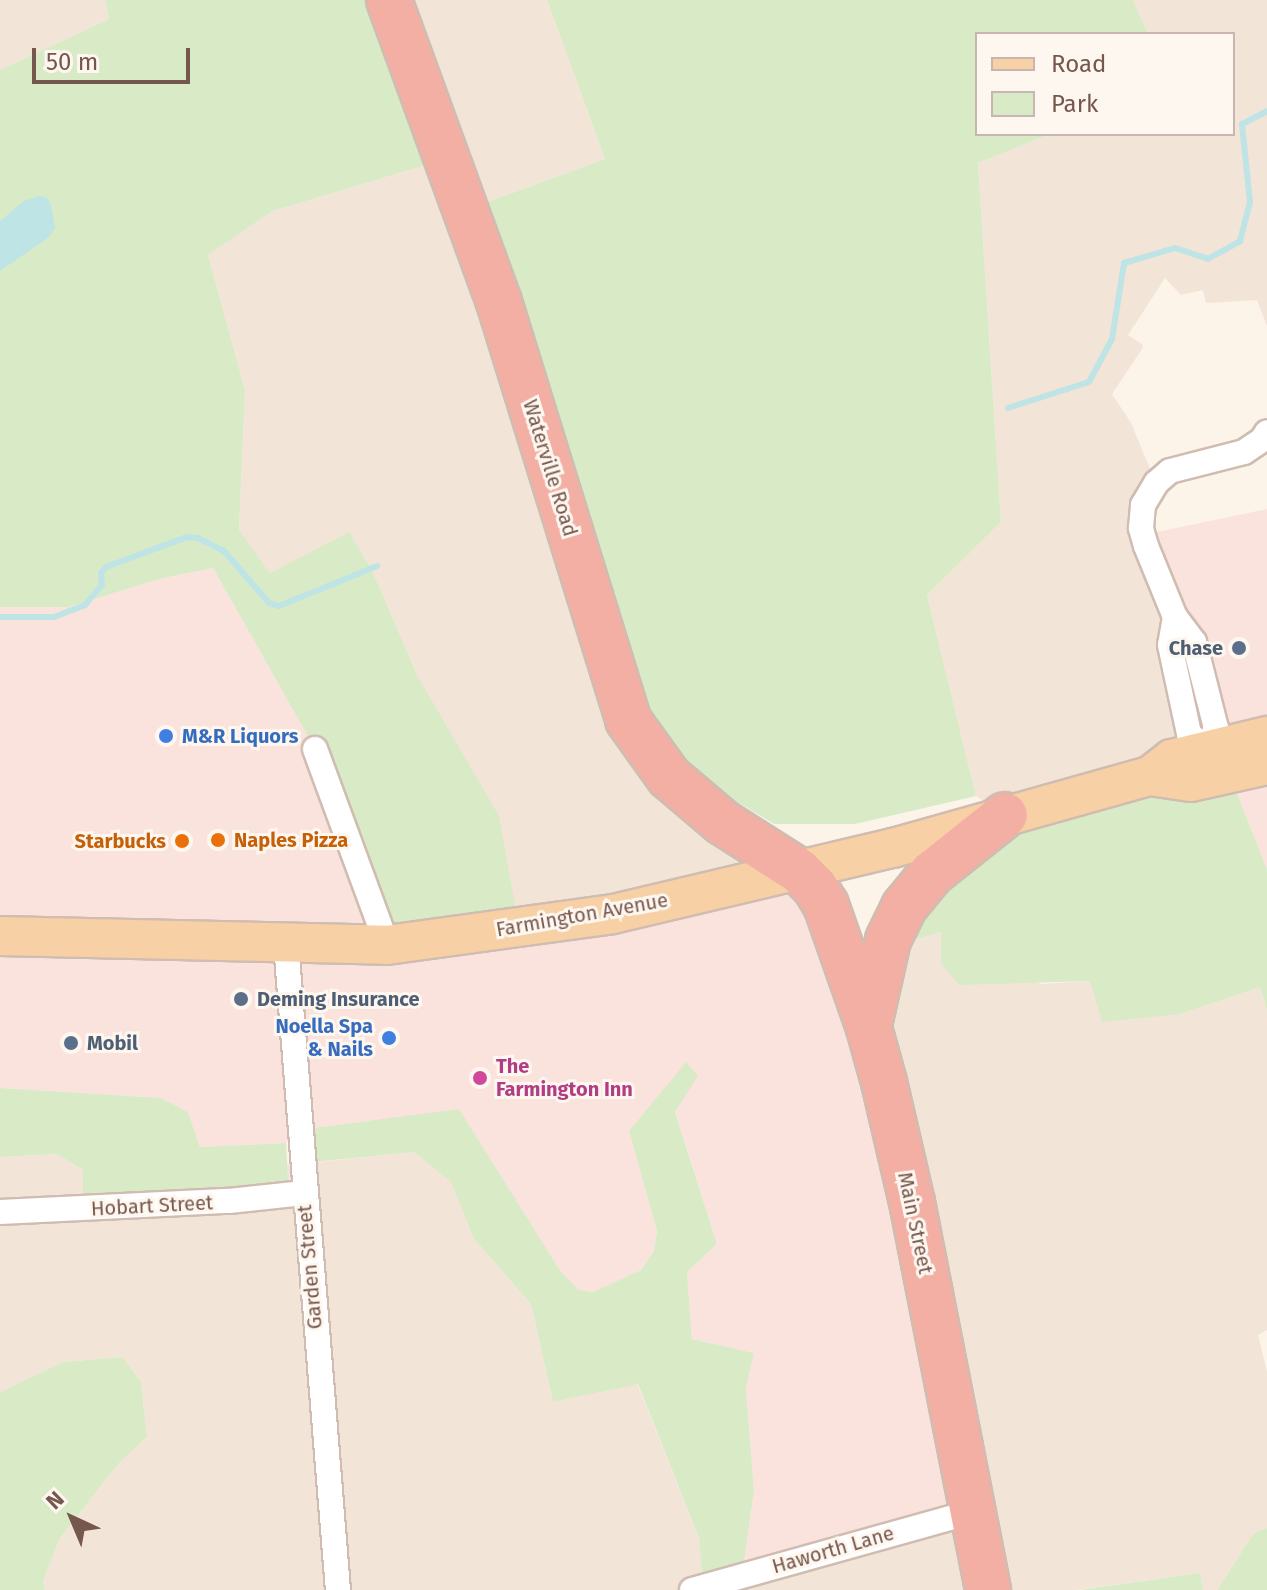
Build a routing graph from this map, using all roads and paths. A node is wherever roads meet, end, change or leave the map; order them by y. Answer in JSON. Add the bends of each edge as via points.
{"nodes":[{"id":1,"x":389,"y":0,"type":"edge"},
{"id":2,"x":1267,"y":432,"type":"edge"},
{"id":3,"x":1267,"y":736,"type":"edge"},
{"id":4,"x":315,"y":749,"type":"dead end"},
{"id":5,"x":1207,"y":750,"type":"junction"},
{"id":6,"x":1267,"y":765,"type":"edge"},
{"id":7,"x":1150,"y":776,"type":"junction"},
{"id":8,"x":1005,"y":815,"type":"junction"},
{"id":9,"x":799,"y":871,"type":"junction"},
{"id":10,"x":0,"y":936,"type":"edge"},
{"id":11,"x":286,"y":944,"type":"junction"},
{"id":12,"x":387,"y":945,"type":"junction"},
{"id":13,"x":869,"y":1028,"type":"junction"},
{"id":14,"x":304,"y":1193,"type":"junction"},
{"id":15,"x":0,"y":1212,"type":"edge"},
{"id":16,"x":975,"y":1511,"type":"junction"},
{"id":17,"x":338,"y":1590,"type":"edge"},
{"id":18,"x":692,"y":1590,"type":"edge"},
{"id":19,"x":988,"y":1590,"type":"edge"}],
"edges":[{"from":1,"to":9,"type":"highway","name":"Waterville Road","via":[[499,302],[628,720],[669,777],[722,822]]},
{"from":2,"to":5,"type":"street","via":[[1244,452],[1170,471],[1143,505],[1141,528],[1175,617],[1194,642],[1216,728]]},
{"from":3,"to":5,"type":"main road","name":"Farmington Avenue"},
{"from":4,"to":12,"type":"street"},
{"from":5,"to":7,"type":"main road","name":"Farmington Avenue","via":[[1172,759]]},
{"from":6,"to":7,"type":"main road","name":"Farmington Avenue","via":[[1191,782]]},
{"from":7,"to":8,"type":"main road","name":"Farmington Avenue"},
{"from":8,"to":9,"type":"main road","name":"Farmington Avenue"},
{"from":8,"to":13,"type":"highway","via":[[932,873],[904,907],[888,940]]},
{"from":9,"to":12,"type":"main road","name":"Farmington Avenue","via":[[613,914]]},
{"from":9,"to":13,"type":"highway","name":"Main Street","via":[[826,905]]},
{"from":10,"to":11,"type":"main road","name":"Farmington Avenue"},
{"from":11,"to":12,"type":"main road","name":"Farmington Avenue"},
{"from":11,"to":14,"type":"street","name":"Garden Street"},
{"from":13,"to":16,"type":"highway","name":"Main Street","via":[[912,1202]]},
{"from":14,"to":15,"type":"street","name":"Hobart Street"},
{"from":14,"to":17,"type":"street","name":"Garden Street"},
{"from":16,"to":18,"type":"street","name":"Haworth Lane"},
{"from":16,"to":19,"type":"highway","name":"Main Street"}]}
